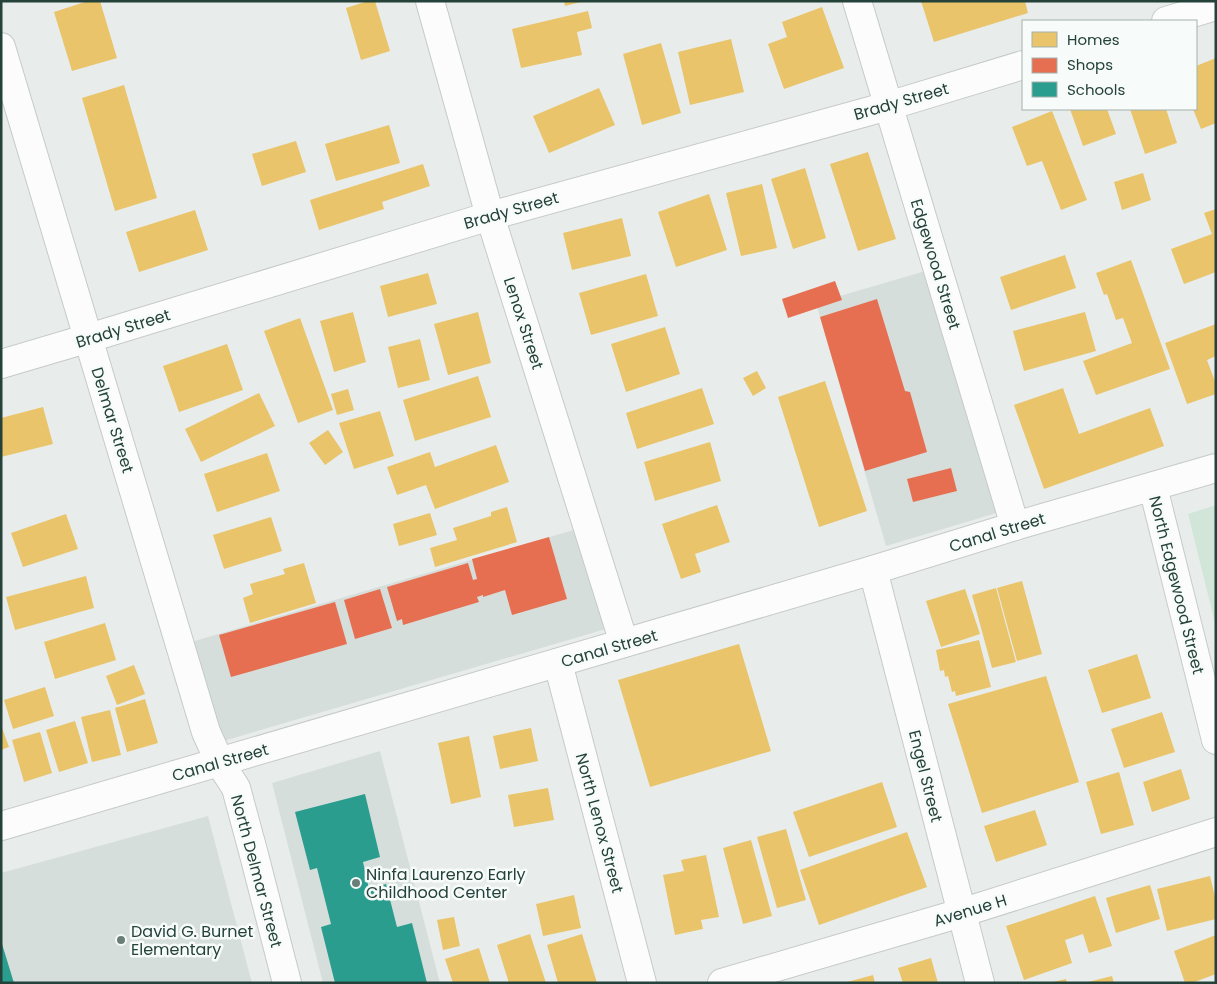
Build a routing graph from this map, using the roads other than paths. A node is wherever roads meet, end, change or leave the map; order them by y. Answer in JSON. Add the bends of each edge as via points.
{"nodes":[{"id":1,"x":430,"y":1,"type":"edge"},
{"id":2,"x":857,"y":1,"type":"edge"},
{"id":3,"x":1216,"y":6,"type":"edge"},
{"id":4,"x":1169,"y":20,"type":"edge"},
{"id":5,"x":1,"y":47,"type":"edge"},
{"id":6,"x":1022,"y":65,"type":"edge"},
{"id":7,"x":888,"y":106,"type":"junction"},
{"id":8,"x":490,"y":216,"type":"junction"},
{"id":9,"x":89,"y":338,"type":"junction"},
{"id":10,"x":1,"y":364,"type":"edge"},
{"id":11,"x":1216,"y":468,"type":"edge"},
{"id":12,"x":1153,"y":487,"type":"junction"},
{"id":13,"x":1015,"y":526,"type":"junction"},
{"id":14,"x":873,"y":570,"type":"junction"},
{"id":15,"x":624,"y":643,"type":"junction"},
{"id":16,"x":558,"y":663,"type":"junction"},
{"id":17,"x":1216,"y":740,"type":"edge"},
{"id":18,"x":220,"y":763,"type":"junction"},
{"id":19,"x":1,"y":826,"type":"edge"},
{"id":20,"x":1216,"y":832,"type":"edge"},
{"id":21,"x":961,"y":913,"type":"junction"},
{"id":22,"x":287,"y":983,"type":"edge"},
{"id":23,"x":642,"y":983,"type":"edge"},
{"id":24,"x":722,"y":983,"type":"edge"},
{"id":25,"x":980,"y":983,"type":"edge"}],
"edges":[{"from":1,"to":8,"type":"street","name":"Lenox Street"},
{"from":2,"to":7,"type":"street","name":"Edgewood Street"},
{"from":3,"to":4,"type":"street"},
{"from":5,"to":9,"type":"street","name":"Delmar Street"},
{"from":6,"to":7,"type":"street","name":"Brady Street"},
{"from":7,"to":8,"type":"street","name":"Brady Street"},
{"from":7,"to":13,"type":"street","name":"Edgewood Street"},
{"from":8,"to":9,"type":"street","name":"Brady Street"},
{"from":8,"to":15,"type":"street","name":"Lenox Street"},
{"from":9,"to":10,"type":"street","name":"Brady Street"},
{"from":9,"to":18,"type":"street","name":"Delmar Street","via":[[206,732]]},
{"from":11,"to":12,"type":"street","name":"Canal Street"},
{"from":12,"to":13,"type":"street","name":"Canal Street"},
{"from":12,"to":17,"type":"street","name":"North Edgewood Street"},
{"from":13,"to":14,"type":"street","name":"Canal Street"},
{"from":14,"to":15,"type":"street","name":"Canal Street"},
{"from":14,"to":21,"type":"street","name":"Engel Street"},
{"from":15,"to":16,"type":"street","name":"Canal Street"},
{"from":16,"to":18,"type":"street","name":"Canal Street"},
{"from":16,"to":23,"type":"street","name":"North Lenox Street"},
{"from":18,"to":19,"type":"street","name":"Canal Street"},
{"from":18,"to":22,"type":"street","name":"North Delmar Street","via":[[236,788]]},
{"from":20,"to":21,"type":"street","name":"Avenue H"},
{"from":21,"to":24,"type":"street","name":"Avenue H"},
{"from":21,"to":25,"type":"street","name":"Engel Street"}]}
